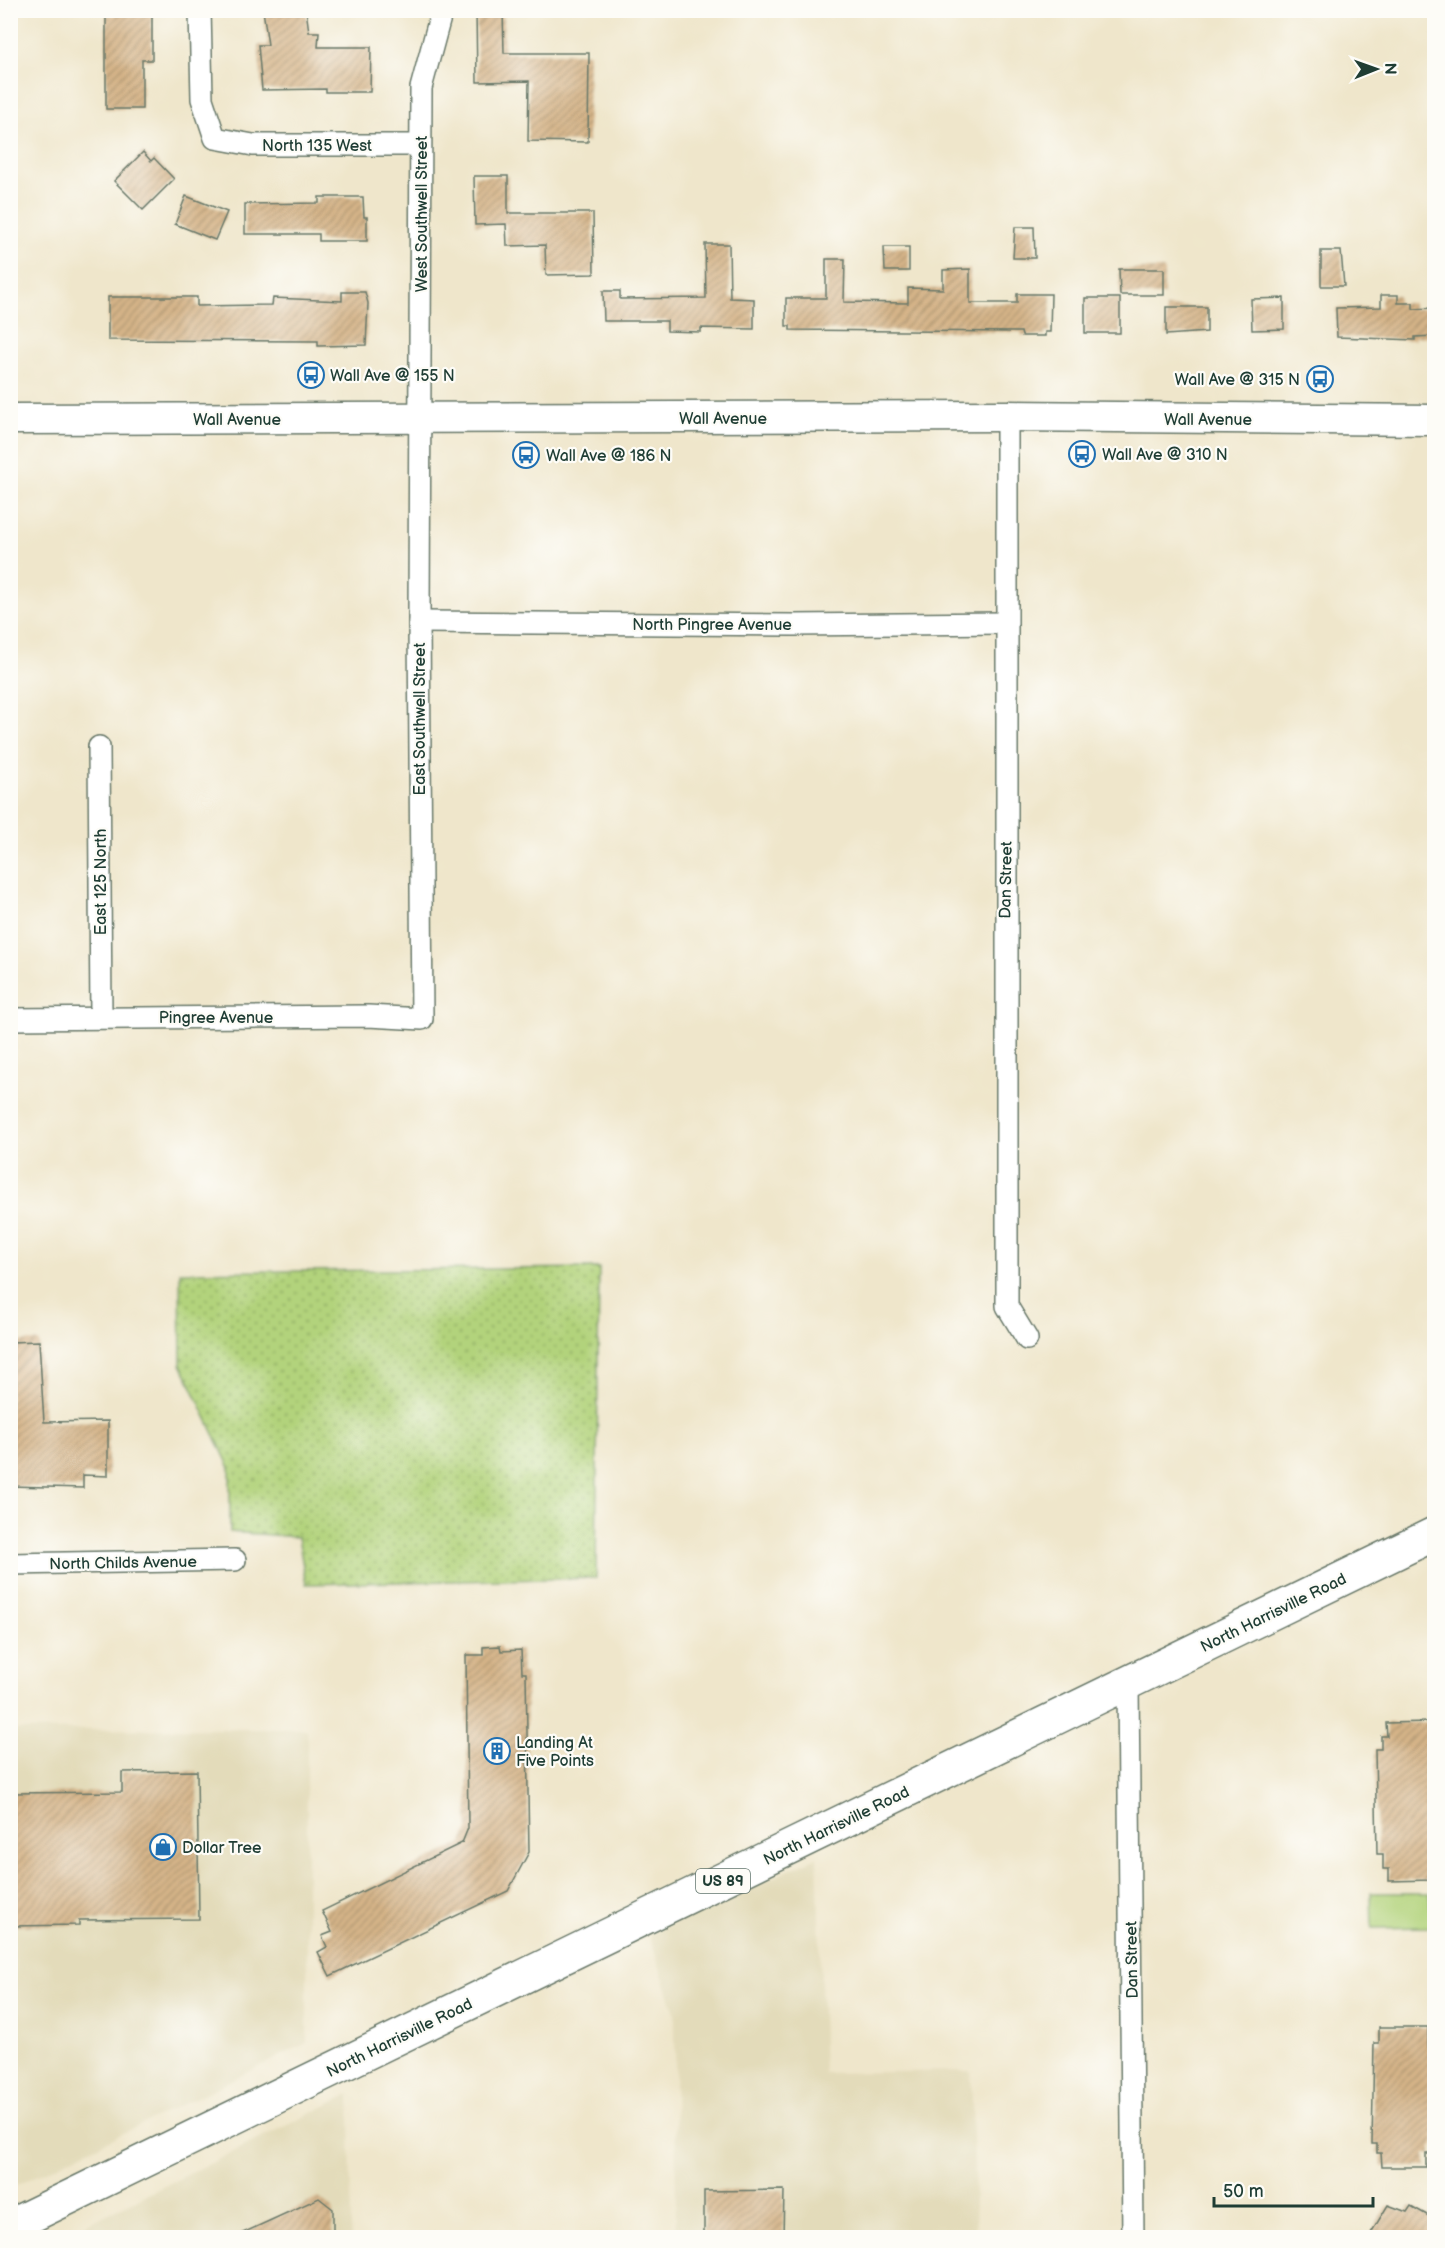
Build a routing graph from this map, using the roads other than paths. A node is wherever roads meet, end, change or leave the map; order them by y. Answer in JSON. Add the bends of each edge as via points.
{"nodes":[{"id":1,"x":200,"y":10,"type":"edge"},
{"id":2,"x":442,"y":10,"type":"edge"},
{"id":3,"x":420,"y":145,"type":"junction"},
{"id":4,"x":1007,"y":416,"type":"junction"},
{"id":5,"x":10,"y":419,"type":"edge"},
{"id":6,"x":420,"y":420,"type":"junction"},
{"id":7,"x":1434,"y":420,"type":"edge"},
{"id":8,"x":418,"y":622,"type":"junction"},
{"id":9,"x":1006,"y":623,"type":"junction"},
{"id":10,"x":99,"y":747,"type":"dead end"},
{"id":11,"x":101,"y":1017,"type":"junction"},
{"id":12,"x":10,"y":1019,"type":"edge"},
{"id":13,"x":422,"y":1019,"type":"joint"},
{"id":14,"x":1027,"y":1339,"type":"dead end"},
{"id":15,"x":1434,"y":1534,"type":"edge"},
{"id":16,"x":235,"y":1560,"type":"dead end"},
{"id":17,"x":10,"y":1564,"type":"edge"},
{"id":18,"x":1128,"y":1683,"type":"junction"},
{"id":19,"x":10,"y":2226,"type":"edge"},
{"id":20,"x":1133,"y":2238,"type":"edge"}],
"edges":[{"from":1,"to":3,"type":"street","name":"North 135 West","via":[[202,99],[215,138],[253,145]]},
{"from":2,"to":3,"type":"street","name":"West Southwell Street","via":[[421,88]]},
{"from":3,"to":6,"type":"street","name":"West Southwell Street"},
{"from":4,"to":6,"type":"main road","name":"Wall Avenue"},
{"from":4,"to":7,"type":"main road","name":"Wall Avenue"},
{"from":4,"to":9,"type":"street","name":"Dan Street"},
{"from":5,"to":6,"type":"main road","name":"Wall Avenue"},
{"from":6,"to":8,"type":"street","name":"East Southwell Street"},
{"from":8,"to":9,"type":"street","name":"North Pingree Avenue"},
{"from":8,"to":13,"type":"street","name":"East Southwell Street"},
{"from":9,"to":14,"type":"street","name":"Dan Street","via":[[1007,1305]]},
{"from":10,"to":11,"type":"street","name":"East 125 North"},
{"from":11,"to":12,"type":"street","name":"Pingree Avenue"},
{"from":11,"to":13,"type":"street","name":"Pingree Avenue"},
{"from":15,"to":18,"type":"main road","name":"North Harrisville Road","number":"US 89"},
{"from":16,"to":17,"type":"street","name":"North Childs Avenue"},
{"from":18,"to":19,"type":"main road","name":"North Harrisville Road","number":"US 89"},
{"from":18,"to":20,"type":"street","name":"Dan Street"}]}
